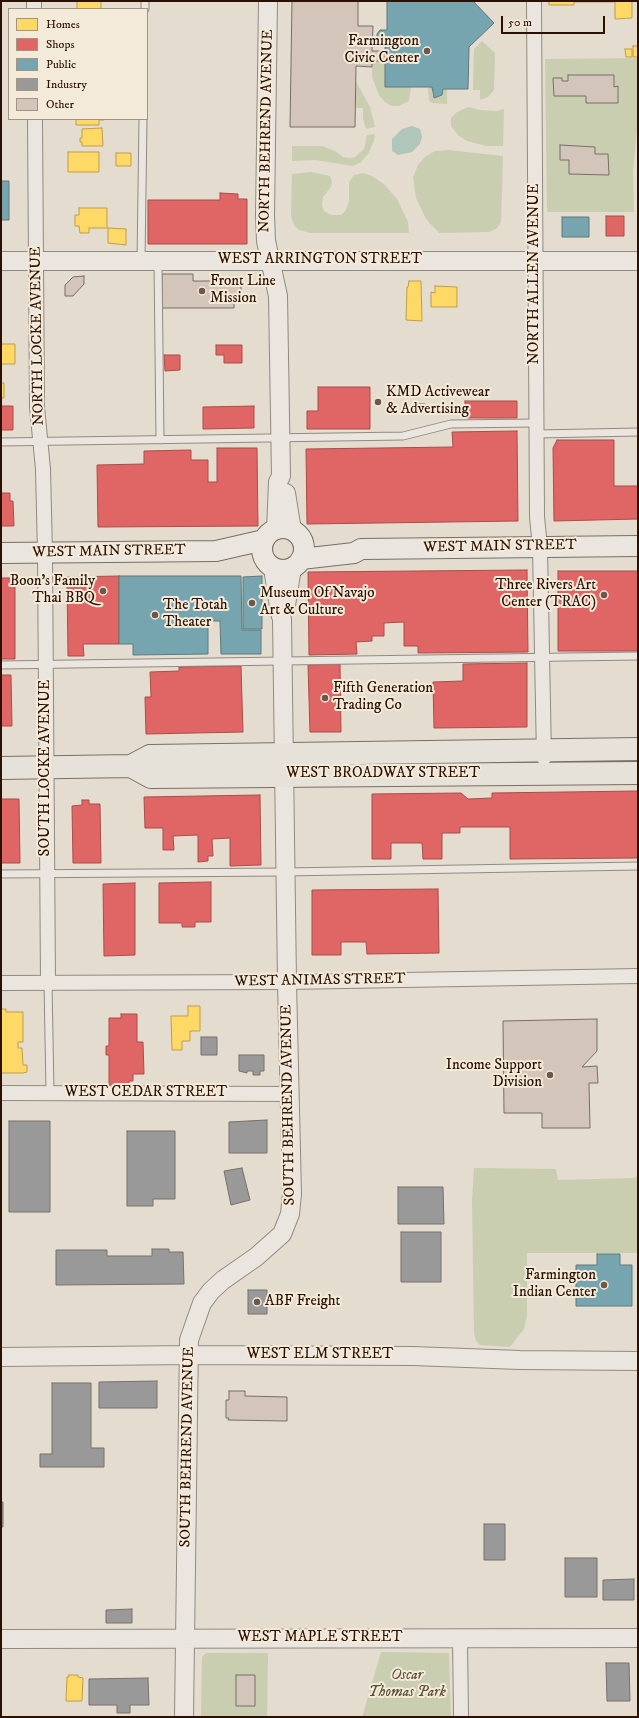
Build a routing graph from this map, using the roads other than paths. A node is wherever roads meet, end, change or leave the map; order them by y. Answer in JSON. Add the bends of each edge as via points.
{"nodes":[{"id":1,"x":268,"y":1,"type":"edge"},
{"id":2,"x":534,"y":1,"type":"edge"},
{"id":3,"x":35,"y":120,"type":"edge"},
{"id":4,"x":143,"y":120,"type":"edge"},
{"id":5,"x":272,"y":260,"type":"junction"},
{"id":6,"x":534,"y":260,"type":"junction"},
{"id":7,"x":1,"y":261,"type":"edge"},
{"id":8,"x":36,"y":261,"type":"junction"},
{"id":9,"x":149,"y":261,"type":"junction"},
{"id":10,"x":638,"y":261,"type":"edge"},
{"id":11,"x":536,"y":428,"type":"junction"},
{"id":12,"x":638,"y":432,"type":"edge"},
{"id":13,"x":280,"y":438,"type":"junction"},
{"id":14,"x":160,"y":440,"type":"junction"},
{"id":15,"x":1,"y":442,"type":"edge"},
{"id":16,"x":40,"y":442,"type":"junction"},
{"id":17,"x":283,"y":535,"type":"junction"},
{"id":18,"x":638,"y":546,"type":"edge"},
{"id":19,"x":540,"y":547,"type":"junction"},
{"id":20,"x":361,"y":549,"type":"junction"},
{"id":21,"x":216,"y":551,"type":"junction"},
{"id":22,"x":45,"y":553,"type":"junction"},
{"id":23,"x":1,"y":554,"type":"edge"},
{"id":24,"x":283,"y":564,"type":"junction"},
{"id":25,"x":638,"y":656,"type":"edge"},
{"id":26,"x":542,"y":657,"type":"junction"},
{"id":27,"x":282,"y":660,"type":"junction"},
{"id":28,"x":46,"y":664,"type":"junction"},
{"id":29,"x":1,"y":665,"type":"edge"},
{"id":30,"x":638,"y":749,"type":"edge"},
{"id":31,"x":544,"y":751,"type":"junction"},
{"id":32,"x":284,"y":765,"type":"junction"},
{"id":33,"x":1,"y":768,"type":"edge"},
{"id":34,"x":46,"y":768,"type":"junction"},
{"id":35,"x":545,"y":773,"type":"junction"},
{"id":36,"x":638,"y":773,"type":"edge"},
{"id":37,"x":638,"y":866,"type":"edge"},
{"id":38,"x":285,"y":872,"type":"junction"},
{"id":39,"x":46,"y":873,"type":"junction"},
{"id":40,"x":1,"y":874,"type":"edge"},
{"id":41,"x":638,"y":976,"type":"edge"},
{"id":42,"x":287,"y":982,"type":"junction"},
{"id":43,"x":1,"y":983,"type":"edge"},
{"id":44,"x":48,"y":983,"type":"junction"},
{"id":45,"x":50,"y":1092,"type":"junction"},
{"id":46,"x":1,"y":1093,"type":"edge"},
{"id":47,"x":291,"y":1094,"type":"junction"},
{"id":48,"x":189,"y":1355,"type":"junction"},
{"id":49,"x":1,"y":1357,"type":"edge"},
{"id":50,"x":638,"y":1361,"type":"edge"},
{"id":51,"x":460,"y":1638,"type":"junction"},
{"id":52,"x":638,"y":1638,"type":"edge"},
{"id":53,"x":1,"y":1639,"type":"edge"},
{"id":54,"x":185,"y":1639,"type":"junction"},
{"id":55,"x":184,"y":1717,"type":"edge"},
{"id":56,"x":461,"y":1717,"type":"edge"}],
"edges":[{"from":1,"to":5,"type":"street","name":"NORTH BEHREND AVENUE","via":[[265,215],[266,241]]},
{"from":2,"to":6,"type":"street","name":"NORTH ALLEN AVENUE"},
{"from":3,"to":8,"type":"street","name":"NORTH LOCKE AVENUE"},
{"from":4,"to":9,"type":"lane"},
{"from":5,"to":6,"type":"street","name":"WEST ARRINGTON STREET"},
{"from":5,"to":9,"type":"street","name":"WEST ARRINGTON STREET"},
{"from":5,"to":13,"type":"street","name":"NORTH BEHREND AVENUE","via":[[278,296]]},
{"from":6,"to":10,"type":"street","name":"WEST ARRINGTON STREET"},
{"from":6,"to":11,"type":"street","name":"NORTH ALLEN AVENUE"},
{"from":7,"to":8,"type":"street","name":"WEST ARRINGTON STREET"},
{"from":8,"to":9,"type":"street","name":"WEST ARRINGTON STREET"},
{"from":8,"to":16,"type":"street","name":"NORTH LOCKE AVENUE","via":[[37,407]]},
{"from":9,"to":14,"type":"lane"},
{"from":11,"to":12,"type":"lane"},
{"from":11,"to":13,"type":"lane","via":[[451,424],[403,436]]},
{"from":11,"to":19,"type":"street","name":"NORTH ALLEN AVENUE"},
{"from":13,"to":14,"type":"lane"},
{"from":13,"to":17,"type":"street","name":"NORTH BEHREND AVENUE","via":[[281,476],[278,482]]},
{"from":14,"to":16,"type":"lane"},
{"from":15,"to":16,"type":"lane"},
{"from":16,"to":22,"type":"street","name":"NORTH LOCKE AVENUE"},
{"from":17,"to":20,"type":"main road","name":"WEST MAIN STREET","via":[[328,544],[354,545]]},
{"from":17,"to":21,"type":"main road","name":"WEST MAIN STREET"},
{"from":17,"to":24,"type":"main road","via":[[262,551]]},
{"from":17,"to":24,"type":"main road","via":[[304,548]]},
{"from":18,"to":19,"type":"main road","name":"WEST MAIN STREET"},
{"from":19,"to":20,"type":"main road","name":"WEST MAIN STREET"},
{"from":19,"to":26,"type":"street","name":"NORTH ALLEN AVENUE"},
{"from":20,"to":24,"type":"main road","name":"WEST MAIN STREET","via":[[354,553]]},
{"from":21,"to":22,"type":"main road","name":"WEST MAIN STREET"},
{"from":21,"to":24,"type":"main road","name":"WEST MAIN STREET"},
{"from":22,"to":23,"type":"main road","name":"WEST MAIN STREET"},
{"from":22,"to":28,"type":"street","name":"SOUTH LOCKE AVENUE"},
{"from":24,"to":27,"type":"street","name":"SOUTH BEHREND AVENUE","via":[[280,613]]},
{"from":25,"to":26,"type":"lane"},
{"from":26,"to":27,"type":"lane"},
{"from":26,"to":31,"type":"street","name":"NORTH ALLEN AVENUE"},
{"from":27,"to":28,"type":"lane"},
{"from":27,"to":32,"type":"street","name":"SOUTH BEHREND AVENUE"},
{"from":28,"to":29,"type":"lane"},
{"from":28,"to":34,"type":"street","name":"SOUTH LOCKE AVENUE"},
{"from":30,"to":31,"type":"main road","name":"WEST BROADWAY STREET"},
{"from":31,"to":32,"type":"main road","name":"WEST BROADWAY STREET"},
{"from":31,"to":35,"type":"street","name":"NORTH ALLEN AVENUE"},
{"from":32,"to":34,"type":"main road","name":"WEST BROADWAY STREET","via":[[151,777],[131,766]]},
{"from":32,"to":35,"type":"main road","name":"WEST BROADWAY STREET"},
{"from":32,"to":38,"type":"street","name":"SOUTH BEHREND AVENUE"},
{"from":33,"to":34,"type":"main road","name":"WEST BROADWAY STREET"},
{"from":34,"to":39,"type":"street","name":"SOUTH LOCKE AVENUE"},
{"from":35,"to":36,"type":"main road","name":"WEST BROADWAY STREET"},
{"from":37,"to":38,"type":"lane"},
{"from":38,"to":39,"type":"lane"},
{"from":38,"to":42,"type":"street","name":"SOUTH BEHREND AVENUE"},
{"from":39,"to":40,"type":"lane"},
{"from":39,"to":44,"type":"street","name":"SOUTH LOCKE AVENUE"},
{"from":41,"to":42,"type":"street","name":"WEST ANIMAS STREET"},
{"from":42,"to":44,"type":"street","name":"WEST ANIMAS STREET"},
{"from":42,"to":47,"type":"street","name":"SOUTH BEHREND AVENUE"},
{"from":43,"to":44,"type":"street","name":"WEST ANIMAS STREET"},
{"from":44,"to":45,"type":"lane"},
{"from":45,"to":46,"type":"street","name":"WEST CEDAR STREET"},
{"from":45,"to":47,"type":"street","name":"WEST CEDAR STREET"},
{"from":47,"to":48,"type":"street","name":"SOUTH BEHREND AVENUE","via":[[290,1214],[282,1234],[256,1257],[223,1280],[202,1303],[189,1340]]},
{"from":48,"to":49,"type":"street","name":"WEST ELM STREET"},
{"from":48,"to":50,"type":"street","name":"WEST ELM STREET"},
{"from":48,"to":54,"type":"street","name":"SOUTH BEHREND AVENUE"},
{"from":51,"to":52,"type":"street","name":"WEST MAPLE STREET"},
{"from":51,"to":54,"type":"street","name":"WEST MAPLE STREET"},
{"from":51,"to":56,"type":"street"},
{"from":53,"to":54,"type":"street","name":"WEST MAPLE STREET"},
{"from":54,"to":55,"type":"street","name":"SOUTH BEHREND AVENUE"}]}
